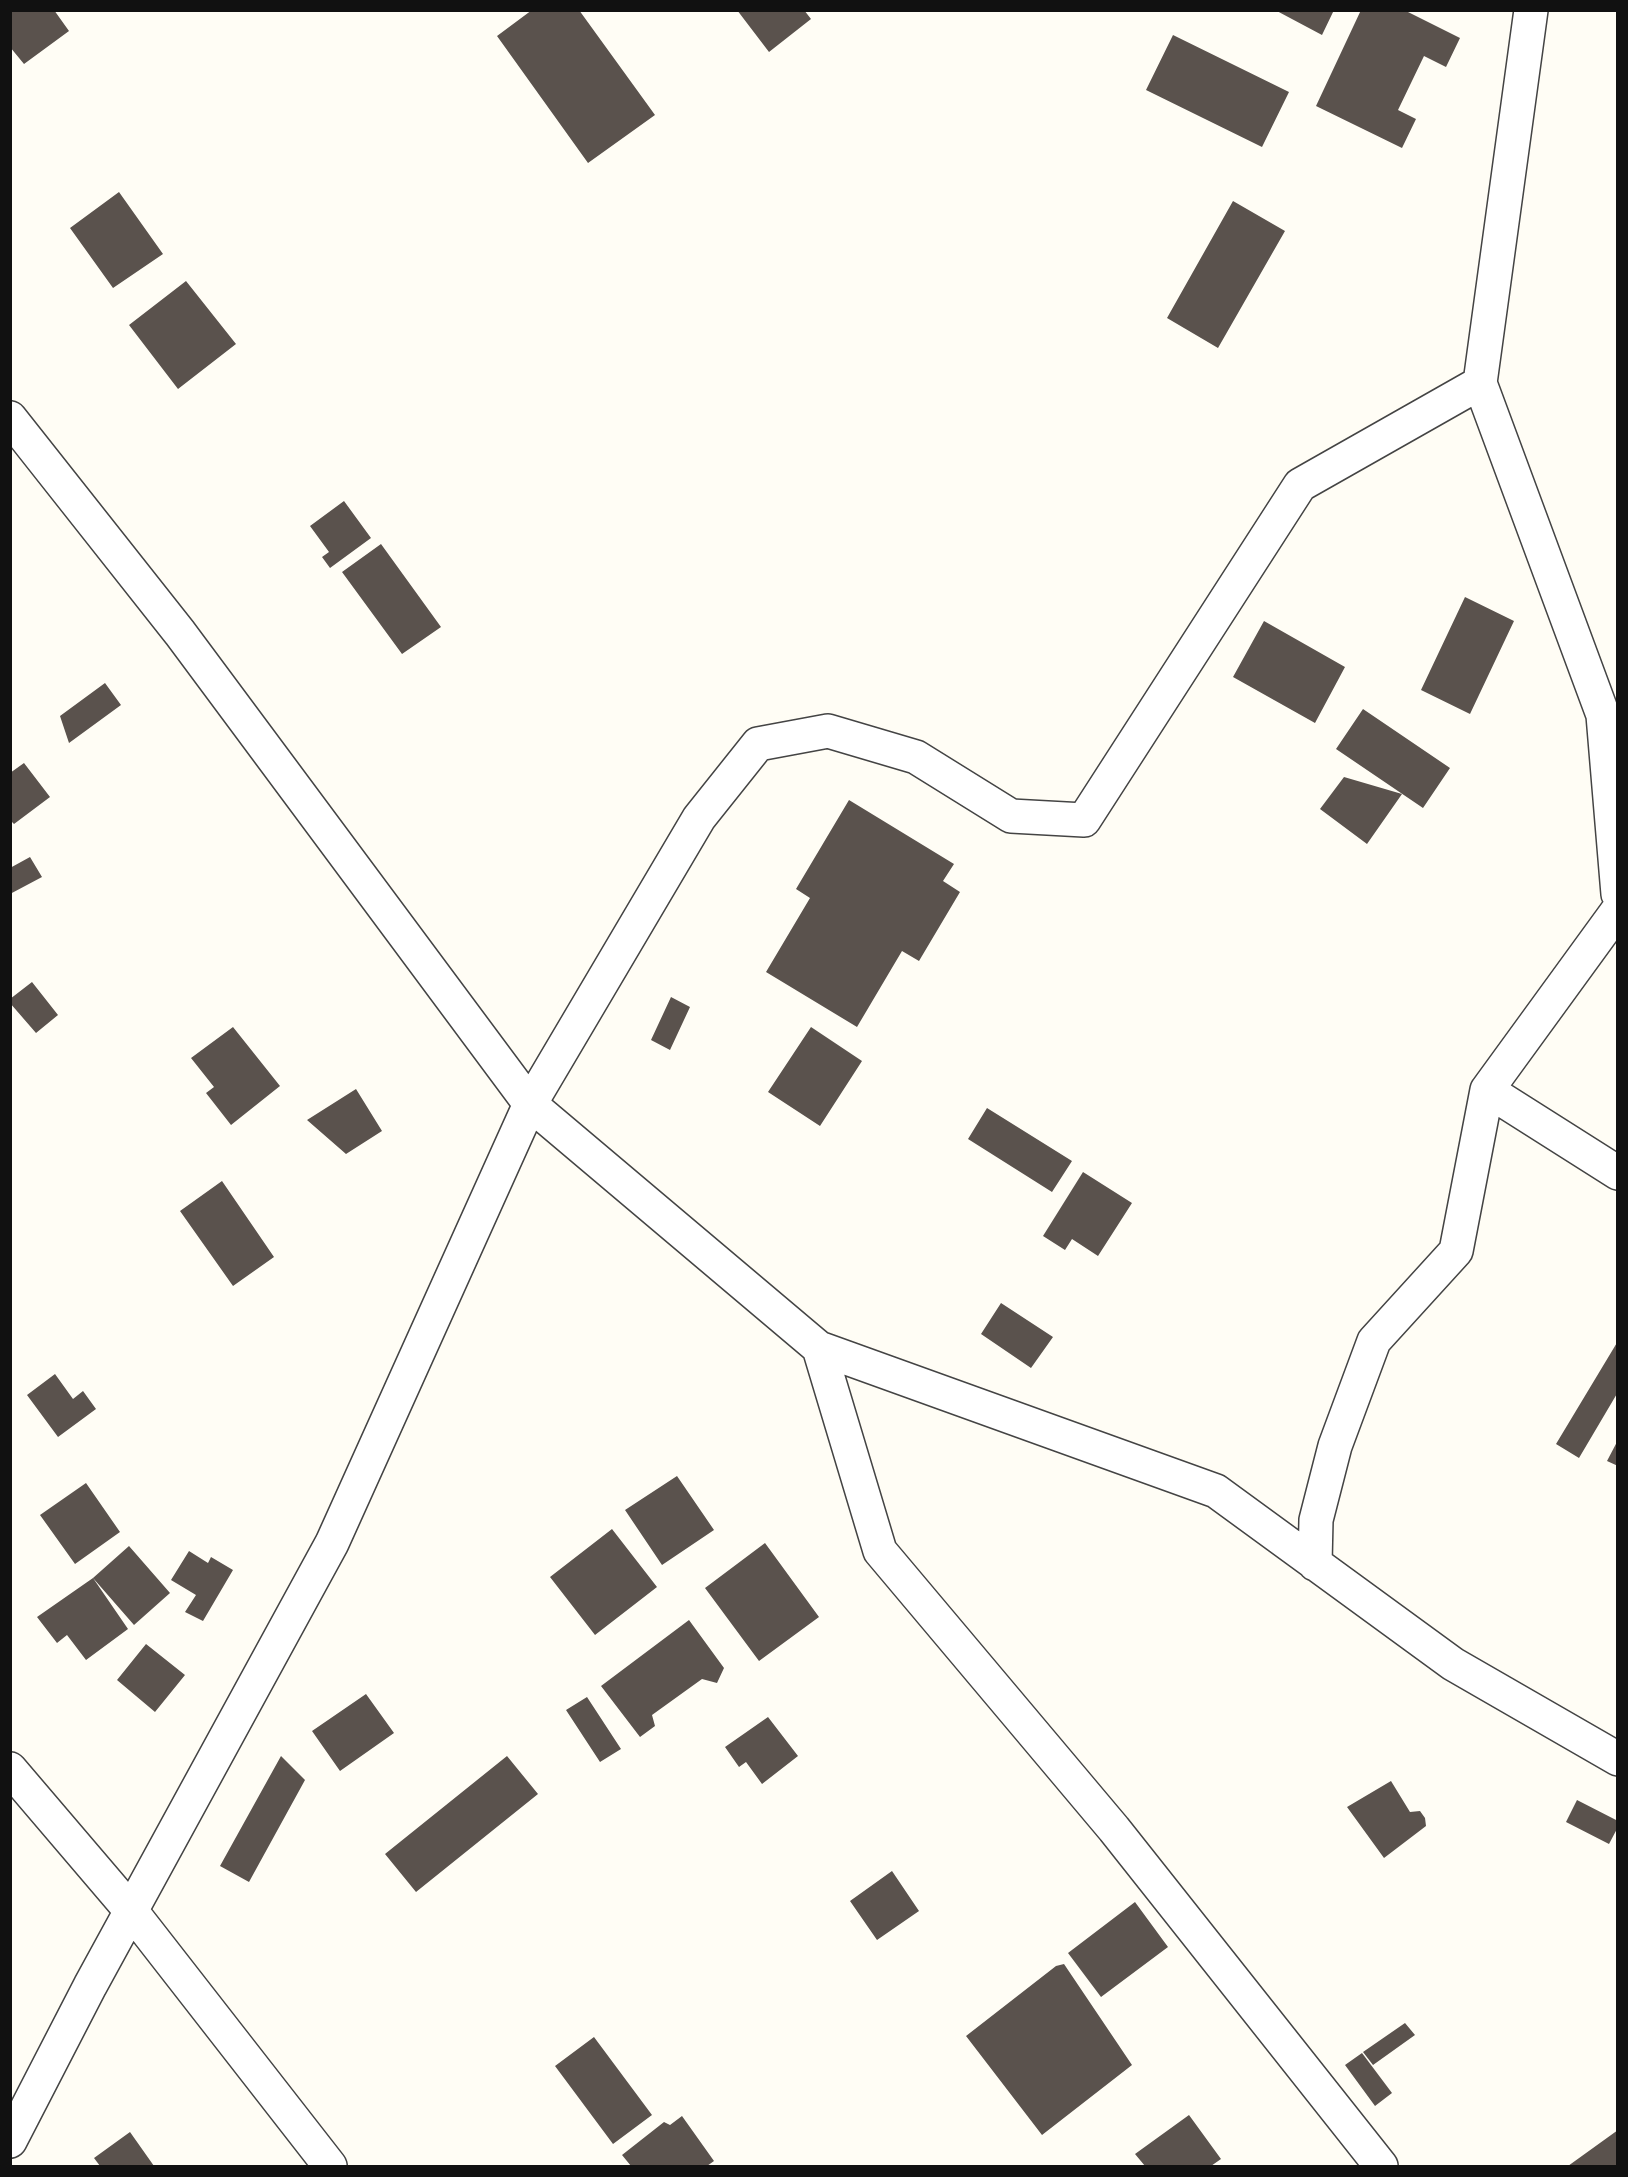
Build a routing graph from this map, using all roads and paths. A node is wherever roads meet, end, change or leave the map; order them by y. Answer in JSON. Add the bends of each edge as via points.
{"nodes":[{"id":1,"x":1531,"y":10,"type":"edge"},
{"id":2,"x":1480,"y":383,"type":"junction"},
{"id":3,"x":10,"y":418,"type":"edge"},
{"id":4,"x":1617,"y":894,"type":"edge"},
{"id":5,"x":1617,"y":910,"type":"edge"},
{"id":6,"x":1487,"y":1090,"type":"junction"},
{"id":7,"x":530,"y":1104,"type":"junction"},
{"id":8,"x":1617,"y":1173,"type":"edge"},
{"id":9,"x":819,"y":1348,"type":"junction"},
{"id":10,"x":1315,"y":1564,"type":"junction"},
{"id":11,"x":1617,"y":1759,"type":"edge"},
{"id":12,"x":10,"y":1769,"type":"edge"},
{"id":13,"x":132,"y":1911,"type":"junction"},
{"id":14,"x":10,"y":2141,"type":"edge"},
{"id":15,"x":330,"y":2166,"type":"edge"},
{"id":16,"x":1381,"y":2166,"type":"edge"}],
"edges":[{"from":1,"to":2,"type":"street"},
{"from":2,"to":4,"type":"street","via":[[1603,715]]},
{"from":2,"to":7,"type":"street","via":[[1300,485],[1084,820],[1011,816],[916,757],[828,731],[758,744],[699,818]]},
{"from":3,"to":7,"type":"street","via":[[180,633]]},
{"from":5,"to":6,"type":"street"},
{"from":6,"to":8,"type":"street"},
{"from":6,"to":10,"type":"street","via":[[1456,1251],[1374,1341],[1332,1456],[1316,1520]]},
{"from":7,"to":9,"type":"street"},
{"from":7,"to":13,"type":"street","via":[[332,1543]]},
{"from":9,"to":10,"type":"street","via":[[1216,1491]]},
{"from":9,"to":16,"type":"street","via":[[880,1551],[1114,1829]]},
{"from":10,"to":11,"type":"street","via":[[1453,1664]]},
{"from":12,"to":13,"type":"street"},
{"from":13,"to":14,"type":"street"},
{"from":13,"to":15,"type":"street"}]}
